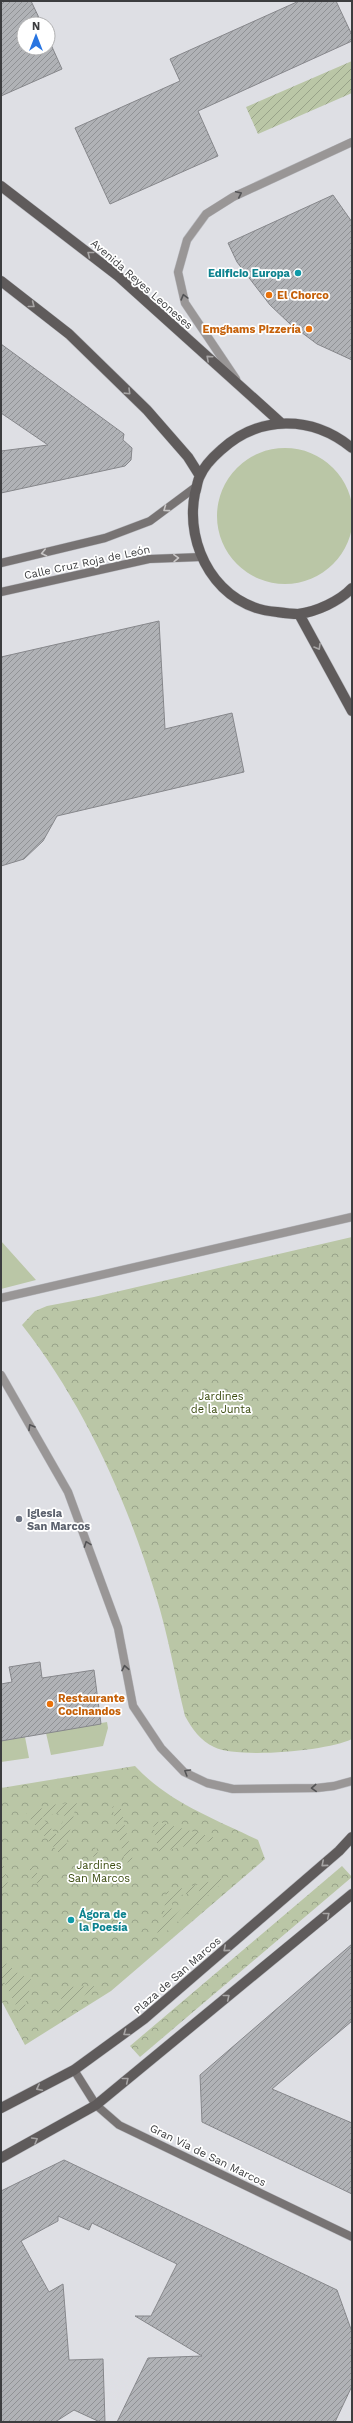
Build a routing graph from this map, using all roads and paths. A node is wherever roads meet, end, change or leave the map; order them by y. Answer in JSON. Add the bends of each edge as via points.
{"nodes":[{"id":1,"x":352,"y":142,"type":"edge"},
{"id":2,"x":1,"y":186,"type":"edge"},
{"id":3,"x":1,"y":281,"type":"edge"},
{"id":4,"x":242,"y":388,"type":"junction"},
{"id":5,"x":280,"y":422,"type":"junction"},
{"id":6,"x":352,"y":448,"type":"edge"},
{"id":7,"x":200,"y":476,"type":"junction"},
{"id":8,"x":197,"y":486,"type":"junction"},
{"id":9,"x":201,"y":557,"type":"junction"},
{"id":10,"x":1,"y":563,"type":"edge"},
{"id":11,"x":352,"y":588,"type":"edge"},
{"id":12,"x":1,"y":592,"type":"edge"},
{"id":13,"x":298,"y":614,"type":"junction"},
{"id":14,"x":352,"y":711,"type":"edge"},
{"id":15,"x":352,"y":1217,"type":"edge"},
{"id":16,"x":1,"y":1298,"type":"edge"},
{"id":17,"x":1,"y":1375,"type":"edge"},
{"id":18,"x":352,"y":1781,"type":"edge"},
{"id":19,"x":352,"y":1837,"type":"edge"},
{"id":20,"x":352,"y":1894,"type":"edge"},
{"id":21,"x":74,"y":2070,"type":"junction"},
{"id":22,"x":96,"y":2105,"type":"junction"},
{"id":23,"x":1,"y":2108,"type":"edge"},
{"id":24,"x":1,"y":2158,"type":"edge"},
{"id":25,"x":352,"y":2236,"type":"edge"}],
"edges":[{"from":4,"to":1,"type":"street","one_way":true,"via":[[185,302],[178,272],[187,240],[206,214],[233,197]]},
{"from":4,"to":2,"type":"main road","name":"Avenida Reyes Leoneses","one_way":true,"via":[[118,276]]},
{"from":3,"to":7,"type":"main road","one_way":true,"via":[[69,334],[136,399],[188,457]]},
{"from":4,"to":5,"type":"main road","name":"Avenida Reyes Leoneses"},
{"from":5,"to":6,"type":"main road","via":[[310,424],[338,436]]},
{"from":5,"to":7,"type":"main road","via":[[254,428],[230,441],[214,456]]},
{"from":7,"to":8,"type":"main road"},
{"from":8,"to":9,"type":"main road","via":[[192,510],[194,535]]},
{"from":8,"to":10,"type":"main road","name":"Calle Cruz Roja de León","one_way":true,"via":[[150,521],[105,538]]},
{"from":12,"to":9,"type":"main road","name":"Calle Cruz Roja de León","one_way":true,"via":[[149,559]]},
{"from":9,"to":13,"type":"main road","via":[[216,581],[241,601],[271,612]]},
{"from":11,"to":13,"type":"main road","via":[[327,605]]},
{"from":13,"to":14,"type":"main road","one_way":true},
{"from":15,"to":16,"type":"street"},
{"from":18,"to":17,"type":"street","one_way":true,"via":[[317,1788],[233,1789],[207,1783],[184,1772],[161,1748],[133,1706],[118,1628],[68,1492]]},
{"from":19,"to":21,"type":"main road","name":"Plaza de San Marcos","one_way":true,"via":[[144,2020]]},
{"from":22,"to":20,"type":"main road","one_way":true},
{"from":21,"to":22,"type":"main road","name":"Gran Vía de San Marcos"},
{"from":21,"to":23,"type":"main road","name":"Plaza de San Marcos","one_way":true},
{"from":24,"to":22,"type":"main road","one_way":true},
{"from":22,"to":25,"type":"main road","name":"Gran Vía de San Marcos","via":[[119,2125]]}]}
